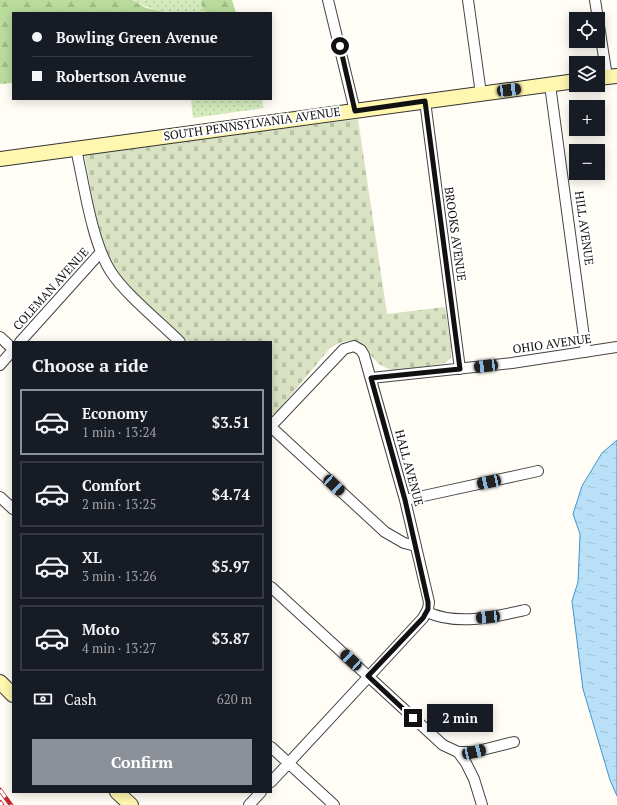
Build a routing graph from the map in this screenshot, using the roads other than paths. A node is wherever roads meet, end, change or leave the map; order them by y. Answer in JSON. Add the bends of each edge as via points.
{"nodes":[{"id":1,"x":328,"y":0,"type":"edge"},
{"id":2,"x":468,"y":0,"type":"edge"},
{"id":3,"x":595,"y":0,"type":"edge"},
{"id":4,"x":607,"y":77,"type":"edge"},
{"id":5,"x":569,"y":82,"type":"edge"},
{"id":6,"x":550,"y":85,"type":"junction"},
{"id":7,"x":481,"y":94,"type":"junction"},
{"id":8,"x":425,"y":101,"type":"junction"},
{"id":9,"x":355,"y":111,"type":"junction"},
{"id":10,"x":76,"y":149,"type":"junction"},
{"id":11,"x":0,"y":159,"type":"edge"},
{"id":12,"x":101,"y":252,"type":"junction"},
{"id":13,"x":0,"y":337,"type":"edge"},
{"id":14,"x":21,"y":341,"type":"edge"},
{"id":15,"x":179,"y":341,"type":"edge"},
{"id":16,"x":617,"y":348,"type":"edge"},
{"id":17,"x":12,"y":349,"type":"edge"},
{"id":18,"x":12,"y":351,"type":"edge"},
{"id":19,"x":586,"y":352,"type":"junction"},
{"id":20,"x":0,"y":365,"type":"edge"},
{"id":21,"x":460,"y":369,"type":"junction"},
{"id":22,"x":371,"y":378,"type":"junction"},
{"id":23,"x":272,"y":425,"type":"edge"},
{"id":24,"x":272,"y":427,"type":"edge"},
{"id":25,"x":538,"y":472,"type":"dead end"},
{"id":26,"x":0,"y":497,"type":"edge"},
{"id":27,"x":405,"y":500,"type":"junction"},
{"id":28,"x":12,"y":508,"type":"edge"},
{"id":29,"x":416,"y":546,"type":"junction"},
{"id":30,"x":272,"y":588,"type":"edge"},
{"id":31,"x":525,"y":610,"type":"dead end"},
{"id":32,"x":427,"y":612,"type":"junction"},
{"id":33,"x":368,"y":676,"type":"junction"},
{"id":34,"x":0,"y":682,"type":"edge"},
{"id":35,"x":12,"y":694,"type":"edge"},
{"id":36,"x":514,"y":742,"type":"dead end"},
{"id":37,"x":272,"y":748,"type":"edge"},
{"id":38,"x":458,"y":752,"type":"junction"},
{"id":39,"x":288,"y":763,"type":"junction"},
{"id":40,"x":272,"y":781,"type":"edge"},
{"id":41,"x":118,"y":793,"type":"edge"},
{"id":42,"x":260,"y":793,"type":"edge"},
{"id":43,"x":131,"y":805,"type":"edge"},
{"id":44,"x":249,"y":805,"type":"edge"},
{"id":45,"x":334,"y":805,"type":"edge"},
{"id":46,"x":482,"y":805,"type":"edge"}],
"edges":[{"from":1,"to":9,"type":"street"},
{"from":2,"to":7,"type":"street"},
{"from":3,"to":4,"type":"street"},
{"from":5,"to":6,"type":"main road","name":"SOUTH PENNSYLVANIA AVENUE"},
{"from":6,"to":7,"type":"main road","name":"SOUTH PENNSYLVANIA AVENUE"},
{"from":6,"to":19,"type":"street","name":"HILL AVENUE"},
{"from":7,"to":8,"type":"main road","name":"SOUTH PENNSYLVANIA AVENUE"},
{"from":8,"to":9,"type":"main road","name":"SOUTH PENNSYLVANIA AVENUE"},
{"from":8,"to":21,"type":"street","name":"BROOKS AVENUE"},
{"from":9,"to":10,"type":"main road","name":"SOUTH PENNSYLVANIA AVENUE"},
{"from":10,"to":11,"type":"main road","name":"SOUTH PENNSYLVANIA AVENUE"},
{"from":10,"to":12,"type":"street"},
{"from":12,"to":14,"type":"street","name":"COLEMAN AVENUE"},
{"from":12,"to":15,"type":"street","via":[[111,273],[120,284]]},
{"from":13,"to":17,"type":"street"},
{"from":16,"to":19,"type":"street","name":"OHIO AVENUE"},
{"from":18,"to":20,"type":"street"},
{"from":19,"to":21,"type":"street","name":"OHIO AVENUE"},
{"from":21,"to":22,"type":"street","name":"OHIO AVENUE"},
{"from":22,"to":23,"type":"street","name":"HALL AVENUE","via":[[361,350],[354,346],[344,349]]},
{"from":22,"to":27,"type":"street","name":"HALL AVENUE"},
{"from":24,"to":29,"type":"street","via":[[385,532],[404,543]]},
{"from":25,"to":27,"type":"street"},
{"from":26,"to":28,"type":"street"},
{"from":27,"to":29,"type":"street","name":"HALL AVENUE"},
{"from":29,"to":32,"type":"street","name":"HALL AVENUE","via":[[428,602]]},
{"from":30,"to":33,"type":"street"},
{"from":31,"to":32,"type":"street","via":[[455,620]]},
{"from":32,"to":33,"type":"street"},
{"from":33,"to":38,"type":"street","via":[[443,745]]},
{"from":33,"to":39,"type":"street"},
{"from":34,"to":35,"type":"main road"},
{"from":36,"to":38,"type":"street","via":[[474,752]]},
{"from":37,"to":39,"type":"street"},
{"from":38,"to":46,"type":"street","via":[[474,779]]},
{"from":39,"to":40,"type":"street"},
{"from":39,"to":45,"type":"street"},
{"from":41,"to":43,"type":"main road"},
{"from":42,"to":44,"type":"street"}]}
